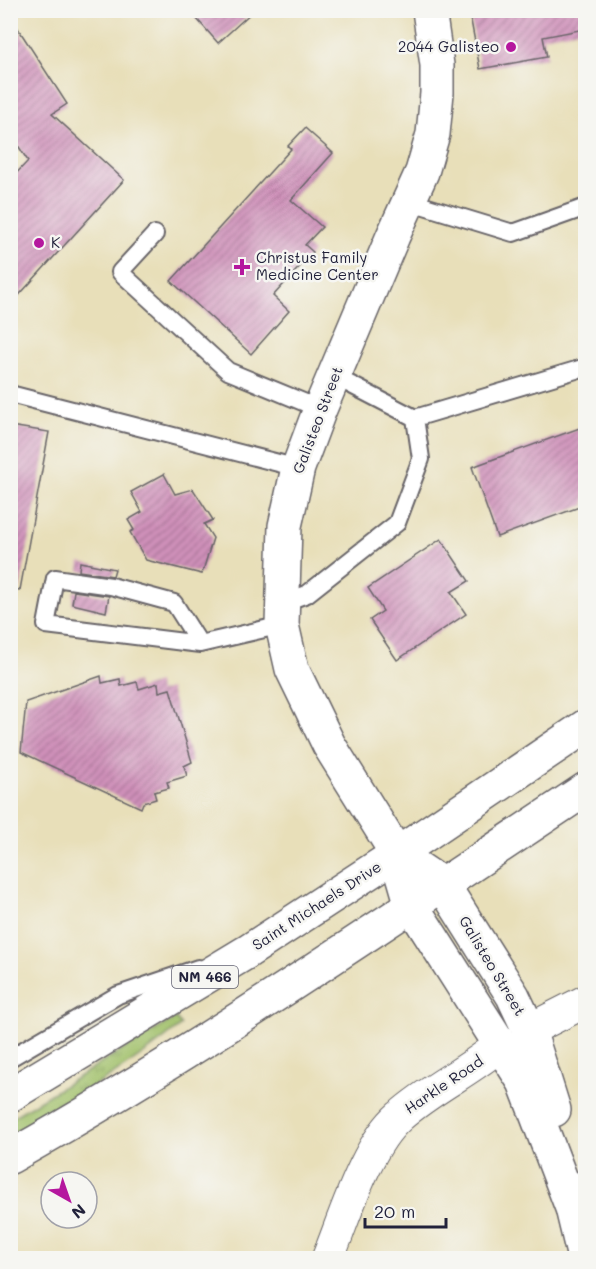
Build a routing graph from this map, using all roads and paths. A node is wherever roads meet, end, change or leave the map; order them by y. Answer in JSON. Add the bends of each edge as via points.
{"nodes":[{"id":1,"x":429,"y":10,"type":"edge"},
{"id":2,"x":408,"y":201,"type":"junction"},
{"id":3,"x":585,"y":207,"type":"edge"},
{"id":4,"x":156,"y":234,"type":"dead end"},
{"id":5,"x":585,"y":367,"type":"edge"},
{"id":6,"x":334,"y":376,"type":"junction"},
{"id":7,"x":10,"y":394,"type":"edge"},
{"id":8,"x":320,"y":410,"type":"junction"},
{"id":9,"x":415,"y":418,"type":"junction"},
{"id":10,"x":297,"y":468,"type":"junction"},
{"id":11,"x":282,"y":614,"type":"junction"},
{"id":12,"x":200,"y":644,"type":"junction"},
{"id":13,"x":585,"y":726,"type":"edge"},
{"id":14,"x":585,"y":789,"type":"edge"},
{"id":15,"x":397,"y":854,"type":"junction"},
{"id":16,"x":443,"y":885,"type":"junction"},
{"id":17,"x":412,"y":906,"type":"junction"},
{"id":18,"x":247,"y":952,"type":"junction"},
{"id":19,"x":585,"y":1001,"type":"edge"},
{"id":20,"x":515,"y":1037,"type":"junction"},
{"id":21,"x":10,"y":1058,"type":"edge"},
{"id":22,"x":10,"y":1095,"type":"edge"},
{"id":23,"x":10,"y":1156,"type":"edge"},
{"id":24,"x":328,"y":1258,"type":"edge"},
{"id":25,"x":584,"y":1258,"type":"edge"}],
"edges":[{"from":1,"to":2,"type":"street","name":"Galisteo Street","via":[[437,65],[434,124],[422,172]]},
{"from":2,"to":3,"type":"lane","via":[[513,233]]},
{"from":2,"to":6,"type":"street","name":"Galisteo Street"},
{"from":4,"to":8,"type":"lane","via":[[120,272],[228,371]]},
{"from":5,"to":9,"type":"lane"},
{"from":6,"to":8,"type":"street","name":"Galisteo Street"},
{"from":6,"to":9,"type":"lane"},
{"from":7,"to":10,"type":"lane"},
{"from":8,"to":10,"type":"street","name":"Galisteo Street"},
{"from":9,"to":11,"type":"lane","via":[[421,459],[397,523]]},
{"from":10,"to":11,"type":"street","name":"Galisteo Street","via":[[285,526]]},
{"from":11,"to":12,"type":"lane"},
{"from":11,"to":15,"type":"street","name":"Galisteo Street","via":[[292,669],[329,746]]},
{"from":12,"to":12,"type":"lane","via":[[46,625],[55,578],[111,586],[174,603]]},
{"from":13,"to":15,"type":"street","name":"Saint Michaels Drive","number":"NM 466"},
{"from":14,"to":16,"type":"street"},
{"from":15,"to":16,"type":"street","name":"Galisteo Street"},
{"from":15,"to":17,"type":"street","name":"Galisteo Street"},
{"from":15,"to":18,"type":"street","name":"Saint Michaels Drive","number":"NM 466"},
{"from":16,"to":17,"type":"street"},
{"from":16,"to":20,"type":"street","name":"Galisteo Street","via":[[513,996]]},
{"from":17,"to":20,"type":"street","name":"Galisteo Street"},
{"from":17,"to":23,"type":"street","via":[[190,1049]]},
{"from":18,"to":21,"type":"lane","via":[[118,995]]},
{"from":18,"to":22,"type":"street","name":"Saint Michaels Drive","number":"NM 466"},
{"from":19,"to":20,"type":"street","name":"Harkle Road"},
{"from":20,"to":24,"type":"street","name":"Harkle Road","via":[[421,1099],[388,1127],[374,1148]]},
{"from":20,"to":25,"type":"street","name":"Galisteo Street","via":[[545,1075],[563,1142]]}]}
